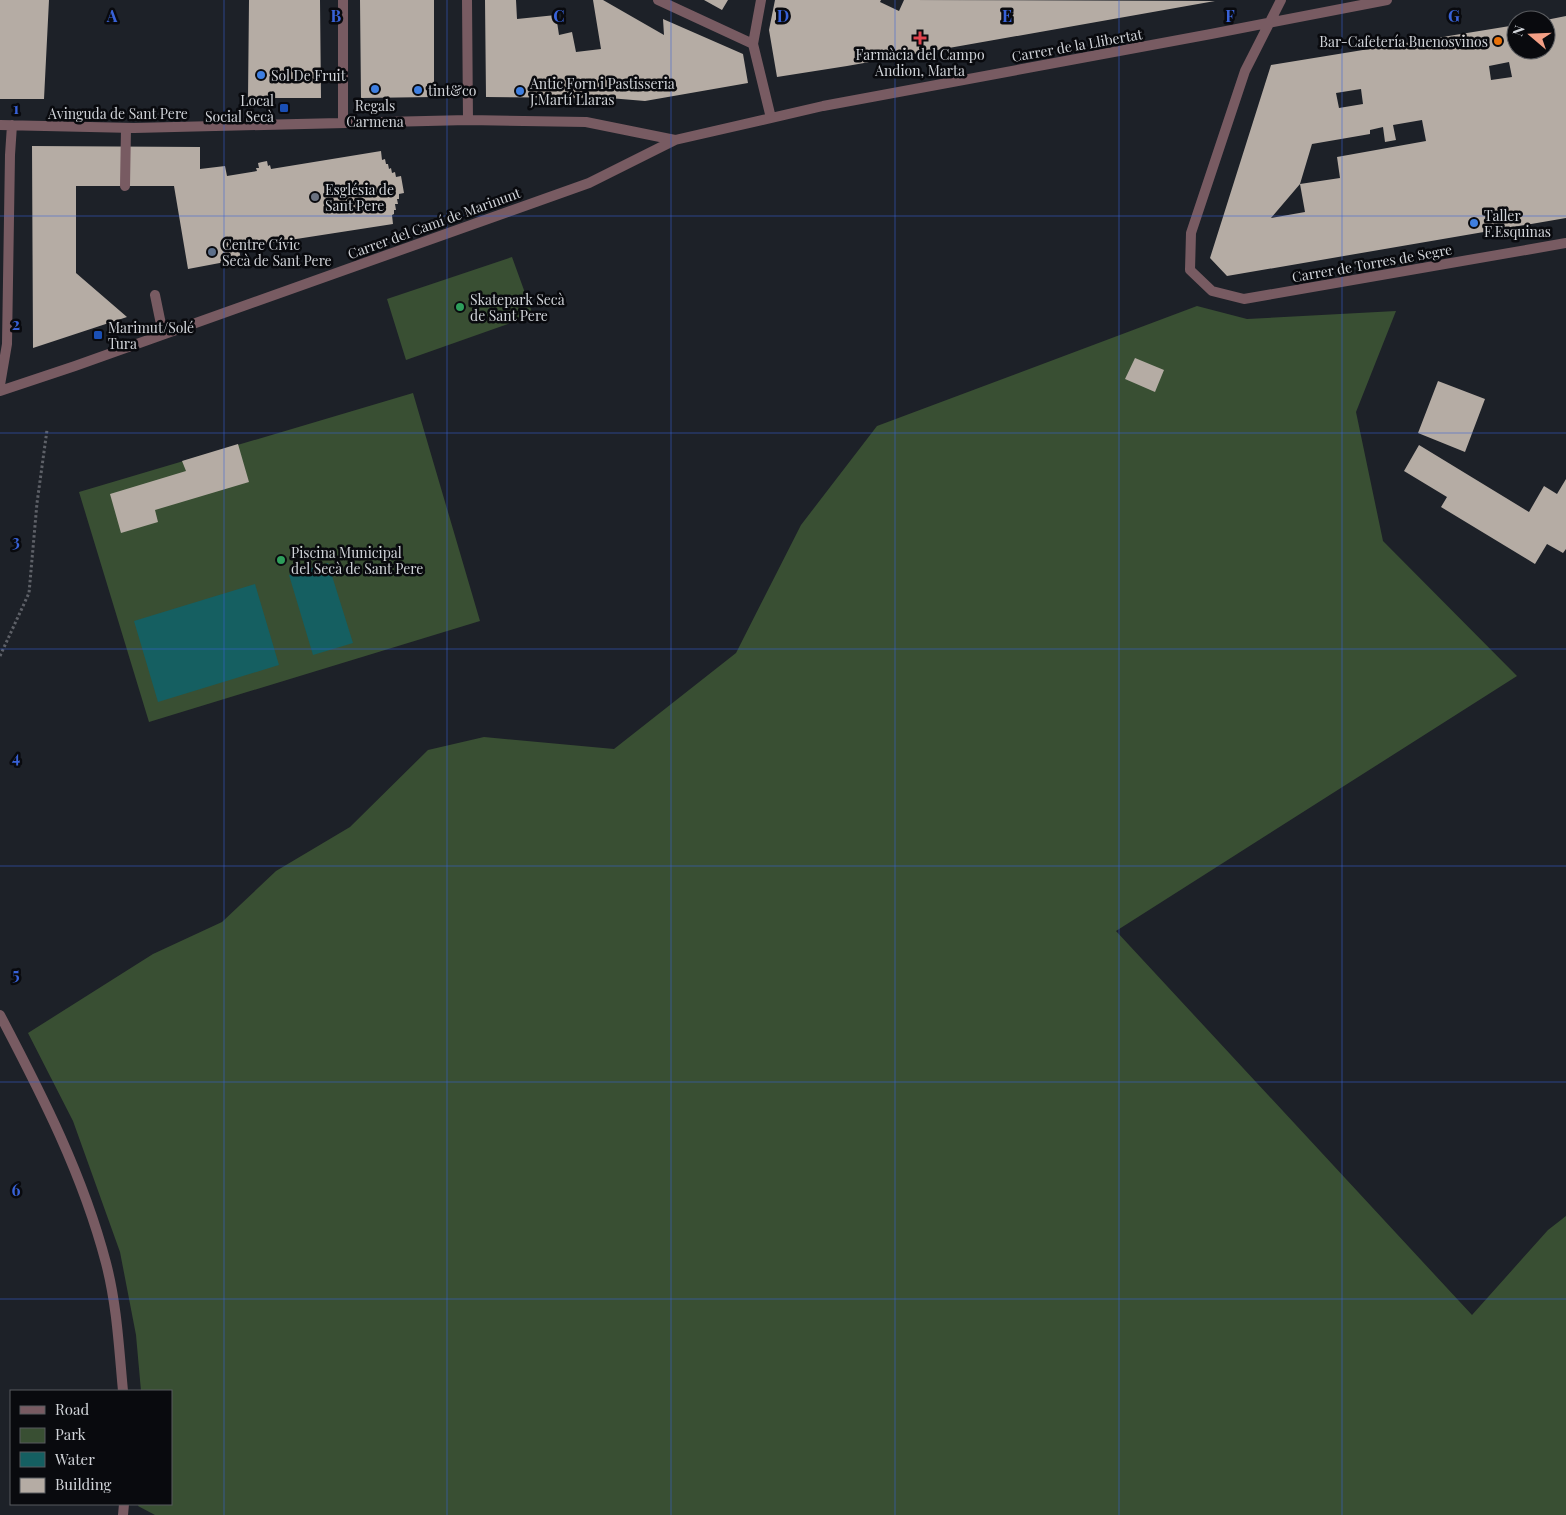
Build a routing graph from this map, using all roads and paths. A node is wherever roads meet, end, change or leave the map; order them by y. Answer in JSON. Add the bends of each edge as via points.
{"nodes":[{"id":1,"x":343,"y":0,"type":"edge"},
{"id":2,"x":466,"y":0,"type":"edge"},
{"id":3,"x":658,"y":0,"type":"edge"},
{"id":4,"x":761,"y":0,"type":"edge"},
{"id":5,"x":1281,"y":0,"type":"edge"},
{"id":6,"x":1387,"y":0,"type":"edge"},
{"id":7,"x":1269,"y":22,"type":"junction"},
{"id":8,"x":753,"y":44,"type":"junction"},
{"id":9,"x":772,"y":118,"type":"junction"},
{"id":10,"x":468,"y":120,"type":"junction"},
{"id":11,"x":343,"y":123,"type":"junction"},
{"id":12,"x":0,"y":125,"type":"edge"},
{"id":13,"x":12,"y":125,"type":"junction"},
{"id":14,"x":126,"y":128,"type":"junction"},
{"id":15,"x":675,"y":140,"type":"junction"},
{"id":16,"x":125,"y":186,"type":"dead end"},
{"id":17,"x":1566,"y":243,"type":"edge"},
{"id":18,"x":155,"y":295,"type":"dead end"},
{"id":19,"x":163,"y":334,"type":"junction"},
{"id":20,"x":0,"y":385,"type":"edge"},
{"id":21,"x":0,"y":390,"type":"edge"},
{"id":22,"x":47,"y":430,"type":"dead end"},
{"id":23,"x":0,"y":656,"type":"edge"},
{"id":24,"x":0,"y":1015,"type":"edge"},
{"id":25,"x":123,"y":1390,"type":"edge"}],
"edges":[{"from":1,"to":11,"type":"street"},
{"from":2,"to":10,"type":"street"},
{"from":3,"to":8,"type":"street"},
{"from":4,"to":8,"type":"street"},
{"from":5,"to":7,"type":"street"},
{"from":6,"to":7,"type":"street","name":"Carrer de la Llibertat"},
{"from":7,"to":9,"type":"street","name":"Carrer de la Llibertat"},
{"from":7,"to":17,"type":"street","name":"Carrer de Torres de Segre","via":[[1245,71],[1191,233],[1190,270],[1212,291],[1244,299]]},
{"from":8,"to":9,"type":"street"},
{"from":9,"to":15,"type":"street","name":"Avinguda de Sant Pere"},
{"from":10,"to":11,"type":"street","name":"Avinguda de Sant Pere"},
{"from":10,"to":15,"type":"street","name":"Avinguda de Sant Pere","via":[[586,122]]},
{"from":11,"to":14,"type":"street","name":"Avinguda de Sant Pere"},
{"from":12,"to":13,"type":"street","name":"Avinguda de Sant Pere"},
{"from":13,"to":14,"type":"street","name":"Avinguda de Sant Pere"},
{"from":13,"to":20,"type":"street","via":[[7,344]]},
{"from":14,"to":16,"type":"street"},
{"from":15,"to":19,"type":"street","name":"Carrer del Camí de Marinunt","via":[[590,182]]},
{"from":18,"to":19,"type":"street"},
{"from":19,"to":21,"type":"street","name":"Carrer del Camí de Marinunt"},
{"from":22,"to":23,"type":"path","via":[[29,593]]},
{"from":24,"to":25,"type":"street","via":[[43,1097],[88,1204],[111,1290]]}]}
